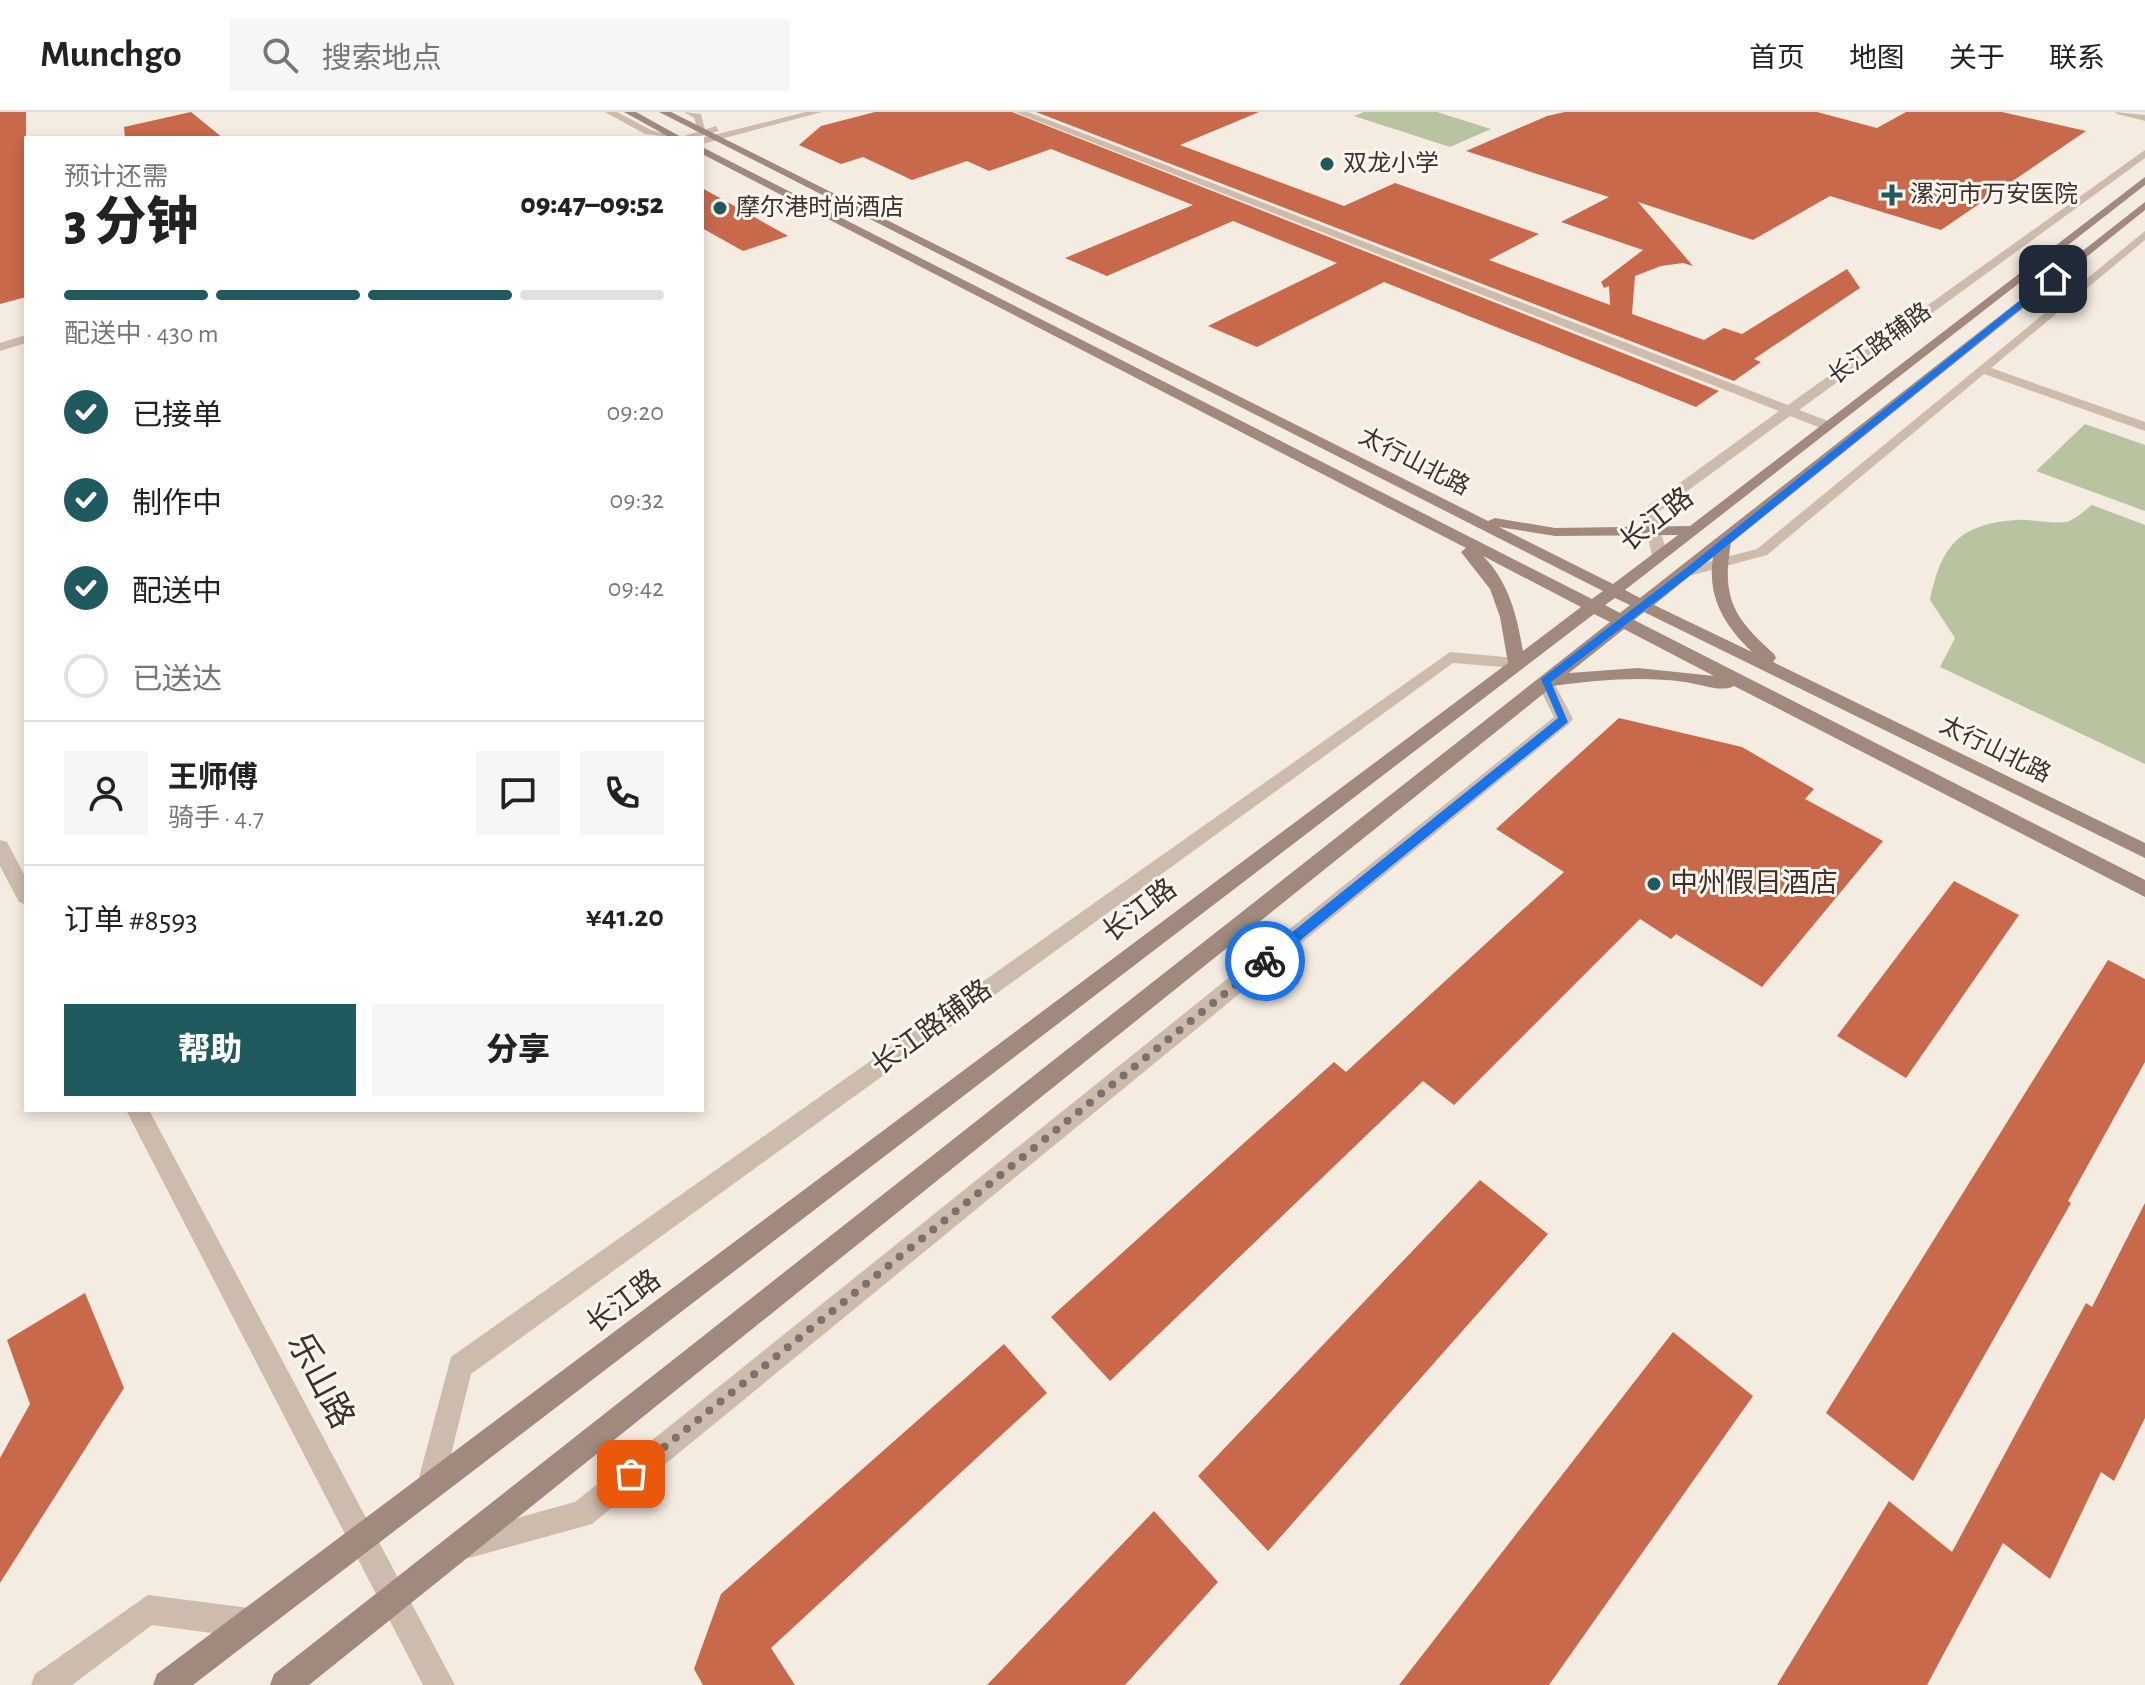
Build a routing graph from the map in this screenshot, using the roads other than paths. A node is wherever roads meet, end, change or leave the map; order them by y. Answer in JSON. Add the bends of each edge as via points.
{"nodes":[{"id":1,"x":610,"y":112,"type":"edge"},
{"id":2,"x":629,"y":112,"type":"edge"},
{"id":3,"x":664,"y":112,"type":"edge"},
{"id":4,"x":689,"y":112,"type":"edge"},
{"id":5,"x":786,"y":112,"type":"edge"},
{"id":6,"x":817,"y":112,"type":"edge"},
{"id":7,"x":1020,"y":112,"type":"edge"},
{"id":8,"x":2120,"y":112,"type":"edge"},
{"id":9,"x":2145,"y":118,"type":"edge"},
{"id":10,"x":669,"y":136,"type":"edge"},
{"id":11,"x":675,"y":136,"type":"edge"},
{"id":12,"x":706,"y":137,"type":"edge"},
{"id":13,"x":704,"y":151,"type":"edge"},
{"id":14,"x":2145,"y":153,"type":"edge"},
{"id":15,"x":2145,"y":180,"type":"edge"},
{"id":16,"x":2145,"y":205,"type":"edge"},
{"id":17,"x":2145,"y":234,"type":"edge"},
{"id":18,"x":24,"y":330,"type":"edge"},
{"id":19,"x":0,"y":336,"type":"edge"},
{"id":20,"x":24,"y":340,"type":"edge"},
{"id":21,"x":0,"y":347,"type":"edge"},
{"id":22,"x":1982,"y":369,"type":"junction"},
{"id":23,"x":1788,"y":410,"type":"junction"},
{"id":24,"x":1826,"y":425,"type":"junction"},
{"id":25,"x":2145,"y":427,"type":"edge"},
{"id":26,"x":1473,"y":519,"type":"junction"},
{"id":27,"x":1653,"y":530,"type":"junction"},
{"id":28,"x":1694,"y":530,"type":"junction"},
{"id":29,"x":1444,"y":532,"type":"junction"},
{"id":30,"x":1723,"y":543,"type":"junction"},
{"id":31,"x":1660,"y":555,"type":"junction"},
{"id":32,"x":1718,"y":565,"type":"junction"},
{"id":33,"x":1689,"y":571,"type":"junction"},
{"id":34,"x":1614,"y":590,"type":"junction"},
{"id":35,"x":1644,"y":606,"type":"junction"},
{"id":36,"x":1591,"y":607,"type":"junction"},
{"id":37,"x":1623,"y":623,"type":"junction"},
{"id":38,"x":1516,"y":663,"type":"junction"},
{"id":39,"x":1785,"y":674,"type":"junction"},
{"id":40,"x":1545,"y":681,"type":"junction"},
{"id":41,"x":1763,"y":693,"type":"junction"},
{"id":42,"x":0,"y":847,"type":"edge"},
{"id":43,"x":2145,"y":851,"type":"edge"},
{"id":44,"x":2145,"y":889,"type":"edge"},
{"id":45,"x":24,"y":893,"type":"edge"},
{"id":46,"x":138,"y":1112,"type":"edge"},
{"id":47,"x":431,"y":1485,"type":"junction"},
{"id":48,"x":361,"y":1538,"type":"junction"},
{"id":49,"x":462,"y":1546,"type":"junction"},
{"id":50,"x":394,"y":1598,"type":"junction"},
{"id":51,"x":249,"y":1623,"type":"junction"},
{"id":52,"x":46,"y":1685,"type":"edge"},
{"id":53,"x":168,"y":1685,"type":"edge"},
{"id":54,"x":285,"y":1685,"type":"edge"},
{"id":55,"x":440,"y":1685,"type":"edge"}],
"edges":[{"from":1,"to":10,"type":"street","via":[[648,132]]},
{"from":2,"to":11,"type":"main road"},
{"from":3,"to":12,"type":"main road","name":"太行山北路"},
{"from":4,"to":12,"type":"street","via":[[698,116]]},
{"from":5,"to":12,"type":"street"},
{"from":6,"to":12,"type":"street"},
{"from":7,"to":23,"type":"street"},
{"from":8,"to":9,"type":"street"},
{"from":12,"to":26,"type":"main road","name":"太行山北路"},
{"from":13,"to":29,"type":"main road","name":"太行山北路"},
{"from":14,"to":23,"type":"street","name":"长江路辅路"},
{"from":15,"to":24,"type":"main road","name":"长江路"},
{"from":16,"to":30,"type":"main road"},
{"from":17,"to":22,"type":"street"},
{"from":18,"to":19,"type":"street"},
{"from":20,"to":21,"type":"street"},
{"from":22,"to":25,"type":"street"},
{"from":22,"to":32,"type":"street","via":[[1762,552]]},
{"from":23,"to":24,"type":"street"},
{"from":23,"to":27,"type":"street","name":"长江路辅路","via":[[1653,509]]},
{"from":24,"to":28,"type":"main road","name":"长江路"},
{"from":26,"to":27,"type":"main road","via":[[1555,532]]},
{"from":26,"to":34,"type":"main road","name":"太行山北路"},
{"from":27,"to":28,"type":"main road"},
{"from":27,"to":31,"type":"street"},
{"from":28,"to":31,"type":"main road","name":"长江路"},
{"from":29,"to":36,"type":"main road","name":"太行山北路"},
{"from":29,"to":38,"type":"main road","via":[[1487,566],[1507,604]]},
{"from":30,"to":32,"type":"main road"},
{"from":30,"to":33,"type":"main road"},
{"from":31,"to":34,"type":"main road","name":"长江路"},
{"from":32,"to":33,"type":"street"},
{"from":32,"to":39,"type":"main road","via":[[1717,588],[1732,625]]},
{"from":33,"to":35,"type":"main road"},
{"from":34,"to":35,"type":"main road","name":"太行山北路"},
{"from":34,"to":36,"type":"main road","name":"长江路"},
{"from":35,"to":37,"type":"main road"},
{"from":35,"to":39,"type":"main road","name":"太行山北路"},
{"from":36,"to":37,"type":"main road","name":"太行山北路"},
{"from":36,"to":38,"type":"main road","name":"长江路"},
{"from":37,"to":40,"type":"main road"},
{"from":37,"to":41,"type":"main road","name":"太行山北路"},
{"from":38,"to":47,"type":"main road","name":"长江路"},
{"from":38,"to":47,"type":"street","name":"长江路辅路","via":[[1450,657],[460,1366]]},
{"from":39,"to":43,"type":"main road","name":"太行山北路"},
{"from":40,"to":41,"type":"main road","via":[[1614,672],[1689,674]]},
{"from":40,"to":49,"type":"main road"},
{"from":40,"to":49,"type":"street","via":[[1564,719],[582,1514]]},
{"from":41,"to":44,"type":"main road","name":"太行山北路"},
{"from":42,"to":45,"type":"street"},
{"from":46,"to":48,"type":"street","name":"乐山路"},
{"from":47,"to":48,"type":"main road","name":"长江路"},
{"from":48,"to":50,"type":"street","name":"乐山路"},
{"from":48,"to":51,"type":"main road","name":"长江路"},
{"from":49,"to":50,"type":"main road"},
{"from":50,"to":54,"type":"main road"},
{"from":50,"to":55,"type":"street","name":"乐山路"},
{"from":51,"to":52,"type":"street","via":[[148,1610]]},
{"from":51,"to":53,"type":"main road","name":"长江路"}]}
